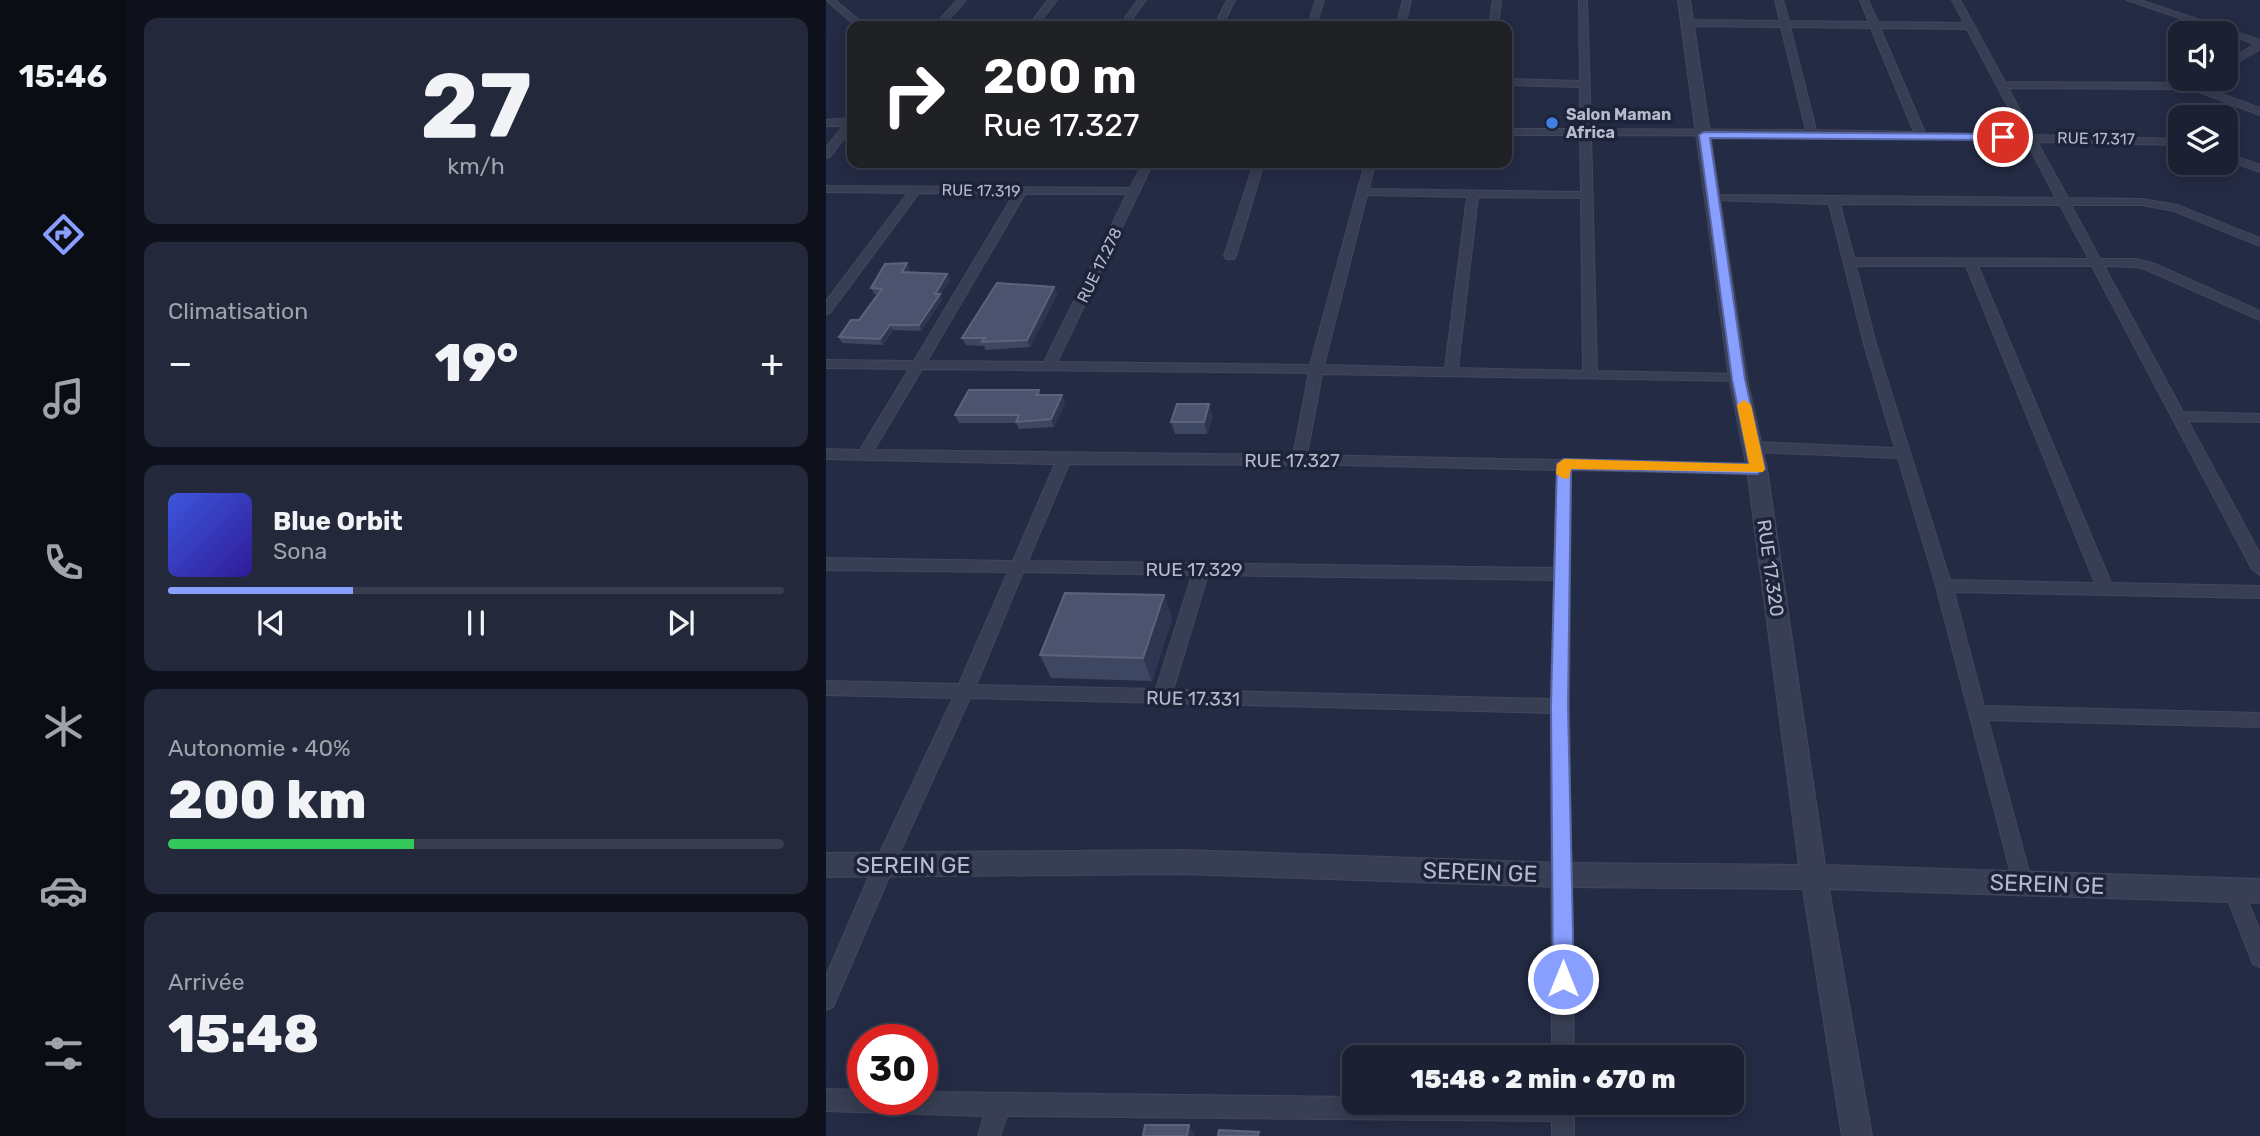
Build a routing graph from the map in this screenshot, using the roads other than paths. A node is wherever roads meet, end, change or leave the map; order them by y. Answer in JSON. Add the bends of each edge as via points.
{"nodes":[{"id":1,"x":830,"y":0,"type":"edge"},
{"id":2,"x":962,"y":0,"type":"edge"},
{"id":3,"x":1053,"y":0,"type":"edge"},
{"id":4,"x":1142,"y":0,"type":"edge"},
{"id":5,"x":1231,"y":0,"type":"edge"},
{"id":6,"x":1312,"y":0,"type":"edge"},
{"id":7,"x":1320,"y":0,"type":"edge"},
{"id":8,"x":1407,"y":0,"type":"edge"},
{"id":9,"x":1497,"y":0,"type":"edge"},
{"id":10,"x":1583,"y":0,"type":"edge"},
{"id":11,"x":1684,"y":0,"type":"edge"},
{"id":12,"x":1779,"y":0,"type":"edge"},
{"id":13,"x":1864,"y":0,"type":"edge"},
{"id":14,"x":1956,"y":0,"type":"edge"},
{"id":15,"x":2131,"y":0,"type":"edge"},
{"id":16,"x":855,"y":21,"type":"edge"},
{"id":17,"x":943,"y":21,"type":"edge"},
{"id":18,"x":1036,"y":21,"type":"edge"},
{"id":19,"x":1127,"y":21,"type":"edge"},
{"id":20,"x":1220,"y":21,"type":"edge"},
{"id":21,"x":1313,"y":21,"type":"edge"},
{"id":22,"x":1402,"y":21,"type":"edge"},
{"id":23,"x":1495,"y":21,"type":"edge"},
{"id":24,"x":1686,"y":23,"type":"junction"},
{"id":25,"x":1786,"y":24,"type":"junction"},
{"id":26,"x":1874,"y":26,"type":"junction"},
{"id":27,"x":1970,"y":26,"type":"junction"},
{"id":28,"x":2260,"y":44,"type":"edge"},
{"id":29,"x":2238,"y":58,"type":"edge"},
{"id":30,"x":1512,"y":82,"type":"edge"},
{"id":31,"x":1586,"y":84,"type":"junction"},
{"id":32,"x":2002,"y":85,"type":"junction"},
{"id":33,"x":2168,"y":86,"type":"edge"},
{"id":34,"x":2205,"y":91,"type":"edge"},
{"id":35,"x":2260,"y":112,"type":"edge"},
{"id":36,"x":826,"y":123,"type":"edge"},
{"id":37,"x":847,"y":123,"type":"edge"},
{"id":38,"x":847,"y":129,"type":"edge"},
{"id":39,"x":1512,"y":132,"type":"edge"},
{"id":40,"x":1587,"y":132,"type":"junction"},
{"id":41,"x":1812,"y":134,"type":"junction"},
{"id":42,"x":1704,"y":135,"type":"junction"},
{"id":43,"x":1921,"y":136,"type":"junction"},
{"id":44,"x":2029,"y":137,"type":"junction"},
{"id":45,"x":2168,"y":142,"type":"edge"},
{"id":46,"x":826,"y":156,"type":"edge"},
{"id":47,"x":2238,"y":161,"type":"edge"},
{"id":48,"x":1146,"y":168,"type":"edge"},
{"id":49,"x":1257,"y":168,"type":"edge"},
{"id":50,"x":1369,"y":168,"type":"edge"},
{"id":51,"x":2260,"y":169,"type":"edge"},
{"id":52,"x":917,"y":188,"type":"junction"},
{"id":53,"x":826,"y":189,"type":"edge"},
{"id":54,"x":1022,"y":190,"type":"junction"},
{"id":55,"x":1135,"y":191,"type":"junction"},
{"id":56,"x":1362,"y":192,"type":"junction"},
{"id":57,"x":1473,"y":194,"type":"junction"},
{"id":58,"x":1584,"y":195,"type":"junction"},
{"id":59,"x":1713,"y":197,"type":"junction"},
{"id":60,"x":1834,"y":201,"type":"junction"},
{"id":61,"x":2064,"y":201,"type":"junction"},
{"id":62,"x":2260,"y":242,"type":"edge"},
{"id":63,"x":1230,"y":256,"type":"dead end"},
{"id":64,"x":1970,"y":261,"type":"junction"},
{"id":65,"x":1852,"y":262,"type":"junction"},
{"id":66,"x":2097,"y":262,"type":"junction"},
{"id":67,"x":826,"y":310,"type":"edge"},
{"id":68,"x":2260,"y":316,"type":"edge"},
{"id":69,"x":826,"y":364,"type":"edge"},
{"id":70,"x":916,"y":367,"type":"junction"},
{"id":71,"x":1048,"y":367,"type":"junction"},
{"id":72,"x":1316,"y":369,"type":"junction"},
{"id":73,"x":1451,"y":372,"type":"junction"},
{"id":74,"x":1590,"y":375,"type":"junction"},
{"id":75,"x":1738,"y":379,"type":"junction"},
{"id":76,"x":2177,"y":416,"type":"junction"},
{"id":77,"x":2260,"y":418,"type":"edge"},
{"id":78,"x":1754,"y":447,"type":"junction"},
{"id":79,"x":1903,"y":453,"type":"junction"},
{"id":80,"x":826,"y":454,"type":"edge"},
{"id":81,"x":864,"y":455,"type":"junction"},
{"id":82,"x":1064,"y":459,"type":"junction"},
{"id":83,"x":1299,"y":459,"type":"junction"},
{"id":84,"x":1564,"y":464,"type":"junction"},
{"id":85,"x":1757,"y":469,"type":"junction"},
{"id":86,"x":826,"y":564,"type":"edge"},
{"id":87,"x":1017,"y":569,"type":"junction"},
{"id":88,"x":1202,"y":569,"type":"junction"},
{"id":89,"x":2260,"y":569,"type":"edge"},
{"id":90,"x":1562,"y":574,"type":"junction"},
{"id":91,"x":1944,"y":586,"type":"junction"},
{"id":92,"x":2105,"y":587,"type":"junction"},
{"id":93,"x":2260,"y":592,"type":"edge"},
{"id":94,"x":826,"y":688,"type":"edge"},
{"id":95,"x":964,"y":693,"type":"junction"},
{"id":96,"x":1162,"y":698,"type":"junction"},
{"id":97,"x":1560,"y":706,"type":"junction"},
{"id":98,"x":1976,"y":713,"type":"junction"},
{"id":99,"x":2260,"y":720,"type":"edge"},
{"id":100,"x":826,"y":865,"type":"edge"},
{"id":101,"x":884,"y":865,"type":"junction"},
{"id":102,"x":1563,"y":875,"type":"junction"},
{"id":103,"x":1814,"y":877,"type":"junction"},
{"id":104,"x":2022,"y":883,"type":"junction"},
{"id":105,"x":2234,"y":890,"type":"junction"},
{"id":106,"x":2260,"y":891,"type":"edge"},
{"id":107,"x":2260,"y":957,"type":"edge"},
{"id":108,"x":826,"y":1000,"type":"edge"},
{"id":109,"x":1563,"y":1045,"type":"edge"},
{"id":110,"x":826,"y":1100,"type":"edge"},
{"id":111,"x":999,"y":1105,"type":"junction"},
{"id":112,"x":1342,"y":1106,"type":"edge"},
{"id":113,"x":1563,"y":1115,"type":"edge"},
{"id":114,"x":989,"y":1136,"type":"edge"},
{"id":115,"x":1563,"y":1136,"type":"edge"},
{"id":116,"x":1857,"y":1136,"type":"edge"}],
"edges":[{"from":1,"to":16,"type":"street"},
{"from":2,"to":17,"type":"street"},
{"from":3,"to":18,"type":"street"},
{"from":4,"to":19,"type":"street"},
{"from":5,"to":20,"type":"street"},
{"from":6,"to":7,"type":"street"},
{"from":7,"to":21,"type":"street"},
{"from":8,"to":22,"type":"street"},
{"from":9,"to":23,"type":"street"},
{"from":10,"to":31,"type":"street"},
{"from":11,"to":24,"type":"street","name":"RUE 17.320"},
{"from":12,"to":25,"type":"street"},
{"from":13,"to":26,"type":"street"},
{"from":14,"to":27,"type":"street"},
{"from":15,"to":28,"type":"street"},
{"from":24,"to":25,"type":"street"},
{"from":24,"to":42,"type":"street","name":"RUE 17.320"},
{"from":25,"to":26,"type":"street"},
{"from":25,"to":41,"type":"street"},
{"from":26,"to":27,"type":"street"},
{"from":26,"to":43,"type":"street"},
{"from":27,"to":32,"type":"street"},
{"from":28,"to":29,"type":"street"},
{"from":30,"to":31,"type":"street"},
{"from":31,"to":40,"type":"street"},
{"from":32,"to":33,"type":"street"},
{"from":32,"to":44,"type":"street"},
{"from":34,"to":35,"type":"street"},
{"from":36,"to":37,"type":"street"},
{"from":38,"to":46,"type":"street"},
{"from":39,"to":40,"type":"street","name":"RUE 17.317"},
{"from":40,"to":42,"type":"street","name":"RUE 17.317"},
{"from":40,"to":58,"type":"street"},
{"from":41,"to":42,"type":"street","name":"RUE 17.317"},
{"from":41,"to":43,"type":"street","name":"RUE 17.317"},
{"from":42,"to":59,"type":"street","name":"RUE 17.320"},
{"from":43,"to":44,"type":"street","name":"RUE 17.317"},
{"from":44,"to":45,"type":"street","name":"RUE 17.317"},
{"from":44,"to":61,"type":"street"},
{"from":47,"to":51,"type":"street"},
{"from":48,"to":55,"type":"street","name":"RUE 17.278"},
{"from":49,"to":63,"type":"street"},
{"from":50,"to":56,"type":"street"},
{"from":52,"to":53,"type":"street","name":"RUE 17.319"},
{"from":52,"to":54,"type":"street","name":"RUE 17.319"},
{"from":52,"to":67,"type":"street"},
{"from":54,"to":55,"type":"street","name":"RUE 17.319"},
{"from":54,"to":70,"type":"street"},
{"from":55,"to":71,"type":"street","name":"RUE 17.278"},
{"from":56,"to":57,"type":"street"},
{"from":56,"to":72,"type":"street"},
{"from":57,"to":58,"type":"street"},
{"from":57,"to":73,"type":"street"},
{"from":58,"to":74,"type":"street"},
{"from":59,"to":60,"type":"street"},
{"from":59,"to":75,"type":"street","name":"RUE 17.320"},
{"from":60,"to":61,"type":"street"},
{"from":60,"to":65,"type":"street"},
{"from":61,"to":62,"type":"street","via":[[2165,205]]},
{"from":61,"to":66,"type":"street"},
{"from":64,"to":65,"type":"street"},
{"from":64,"to":66,"type":"street"},
{"from":64,"to":92,"type":"street"},
{"from":65,"to":79,"type":"street","via":[[1870,344]]},
{"from":66,"to":68,"type":"street","via":[[2151,267]]},
{"from":66,"to":76,"type":"street"},
{"from":69,"to":70,"type":"street"},
{"from":70,"to":71,"type":"street"},
{"from":70,"to":81,"type":"street"},
{"from":71,"to":72,"type":"street"},
{"from":72,"to":73,"type":"street"},
{"from":72,"to":83,"type":"street"},
{"from":73,"to":74,"type":"street"},
{"from":74,"to":75,"type":"street"},
{"from":75,"to":78,"type":"street","name":"RUE 17.320"},
{"from":76,"to":77,"type":"street"},
{"from":76,"to":89,"type":"street"},
{"from":78,"to":79,"type":"street"},
{"from":78,"to":85,"type":"street","name":"RUE 17.320"},
{"from":79,"to":91,"type":"street"},
{"from":80,"to":81,"type":"street","name":"RUE 17.327"},
{"from":81,"to":82,"type":"street","name":"RUE 17.327"},
{"from":82,"to":83,"type":"street","name":"RUE 17.327"},
{"from":82,"to":87,"type":"street"},
{"from":83,"to":84,"type":"street","name":"RUE 17.327"},
{"from":84,"to":85,"type":"street","name":"RUE 17.327"},
{"from":84,"to":90,"type":"street"},
{"from":85,"to":103,"type":"street","name":"RUE 17.320"},
{"from":86,"to":87,"type":"street","name":"RUE 17.329"},
{"from":87,"to":88,"type":"street","name":"RUE 17.329"},
{"from":87,"to":95,"type":"street"},
{"from":88,"to":90,"type":"street","name":"RUE 17.329"},
{"from":88,"to":96,"type":"street"},
{"from":90,"to":97,"type":"street"},
{"from":91,"to":92,"type":"street"},
{"from":91,"to":98,"type":"street"},
{"from":92,"to":93,"type":"street"},
{"from":94,"to":95,"type":"street","name":"RUE 17.331"},
{"from":95,"to":96,"type":"street","name":"RUE 17.331"},
{"from":95,"to":101,"type":"street"},
{"from":96,"to":97,"type":"street","name":"RUE 17.331"},
{"from":97,"to":102,"type":"street"},
{"from":98,"to":99,"type":"street"},
{"from":98,"to":104,"type":"street"},
{"from":100,"to":101,"type":"street","name":"SEREIN GE"},
{"from":101,"to":102,"type":"street","name":"SEREIN GE","via":[[1180,862]]},
{"from":101,"to":108,"type":"street"},
{"from":102,"to":103,"type":"street","name":"SEREIN GE"},
{"from":102,"to":109,"type":"street"},
{"from":103,"to":104,"type":"street","name":"SEREIN GE"},
{"from":103,"to":116,"type":"street","name":"RUE 17.320"},
{"from":104,"to":105,"type":"street","name":"SEREIN GE"},
{"from":105,"to":106,"type":"street","name":"SEREIN GE"},
{"from":105,"to":107,"type":"street"},
{"from":110,"to":111,"type":"street"},
{"from":111,"to":112,"type":"street"},
{"from":111,"to":114,"type":"street"},
{"from":113,"to":115,"type":"street"}]}
